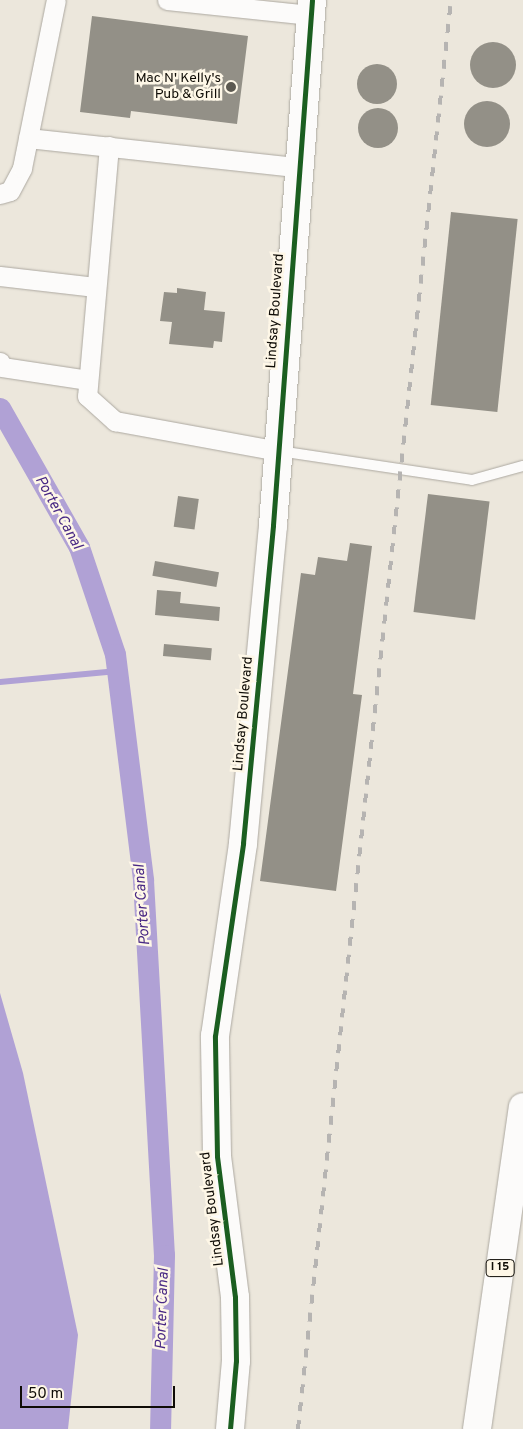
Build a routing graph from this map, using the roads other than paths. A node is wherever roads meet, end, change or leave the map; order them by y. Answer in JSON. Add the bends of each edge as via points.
{"nodes":[{"id":1,"x":56,"y":0,"type":"edge"},
{"id":2,"x":167,"y":0,"type":"edge"},
{"id":3,"x":311,"y":7,"type":"edge"},
{"id":4,"x":28,"y":138,"type":"junction"},
{"id":5,"x":109,"y":146,"type":"junction"},
{"id":6,"x":297,"y":167,"type":"junction"},
{"id":7,"x":0,"y":194,"type":"edge"},
{"id":8,"x":0,"y":276,"type":"edge"},
{"id":9,"x":95,"y":287,"type":"junction"},
{"id":10,"x":0,"y":362,"type":"edge"},
{"id":11,"x":88,"y":380,"type":"junction"},
{"id":12,"x":278,"y":451,"type":"junction"},
{"id":13,"x":523,"y":466,"type":"edge"},
{"id":14,"x":523,"y":1107,"type":"edge"},
{"id":15,"x":230,"y":1429,"type":"edge"},
{"id":16,"x":477,"y":1429,"type":"edge"}],
"edges":[{"from":1,"to":4,"type":"street"},
{"from":2,"to":3,"type":"street"},
{"from":3,"to":6,"type":"main road","name":"Lindsay Boulevard"},
{"from":4,"to":5,"type":"street"},
{"from":4,"to":7,"type":"street","via":[[22,168],[10,191]]},
{"from":5,"to":6,"type":"street"},
{"from":5,"to":9,"type":"street"},
{"from":6,"to":12,"type":"main road","name":"Lindsay Boulevard"},
{"from":8,"to":9,"type":"street"},
{"from":9,"to":11,"type":"street"},
{"from":10,"to":11,"type":"street","via":[[2,366]]},
{"from":11,"to":12,"type":"street","via":[[88,396],[115,421]]},
{"from":12,"to":13,"type":"lane","via":[[472,480]]},
{"from":12,"to":15,"type":"main road","name":"Lindsay Boulevard","via":[[243,843],[215,1036],[217,1156],[235,1297],[236,1361]]},
{"from":14,"to":16,"type":"main road","number":"I 15"}]}
